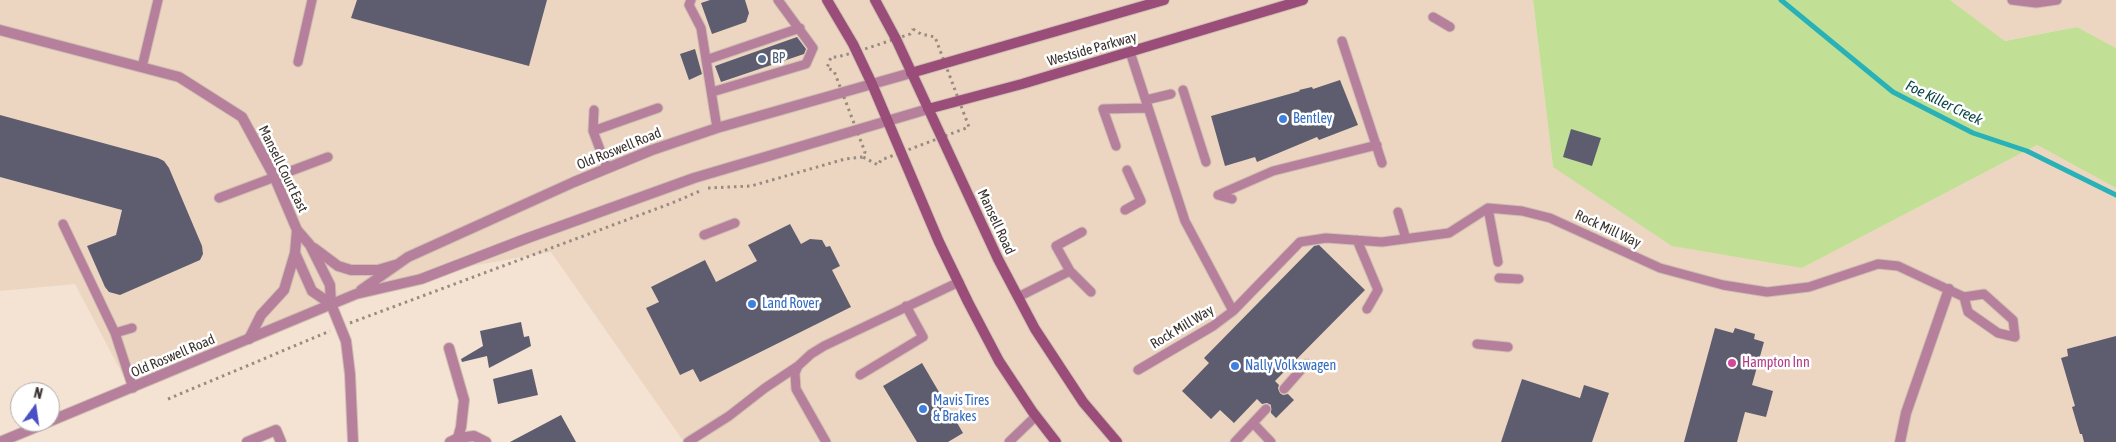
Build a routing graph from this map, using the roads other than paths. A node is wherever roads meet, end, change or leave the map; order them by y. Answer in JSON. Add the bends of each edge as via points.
{"nodes":[{"id":1,"x":158,"y":0,"type":"edge"},
{"id":2,"x":312,"y":0,"type":"edge"},
{"id":3,"x":691,"y":0,"type":"edge"},
{"id":4,"x":778,"y":0,"type":"edge"},
{"id":5,"x":827,"y":0,"type":"edge"},
{"id":6,"x":875,"y":0,"type":"edge"},
{"id":7,"x":1164,"y":0,"type":"edge"},
{"id":8,"x":1303,"y":0,"type":"edge"},
{"id":9,"x":2012,"y":0,"type":"edge"},
{"id":10,"x":2057,"y":0,"type":"edge"},
{"id":11,"x":1143,"y":3,"type":"edge"},
{"id":12,"x":1432,"y":17,"type":"dead end"},
{"id":13,"x":1450,"y":27,"type":"dead end"},
{"id":14,"x":800,"y":28,"type":"junction"},
{"id":15,"x":0,"y":30,"type":"edge"},
{"id":16,"x":1342,"y":41,"type":"dead end"},
{"id":17,"x":1130,"y":52,"type":"junction"},
{"id":18,"x":706,"y":60,"type":"junction"},
{"id":19,"x":298,"y":62,"type":"dead end"},
{"id":20,"x":142,"y":66,"type":"junction"},
{"id":21,"x":911,"y":73,"type":"junction"},
{"id":22,"x":872,"y":84,"type":"junction"},
{"id":23,"x":1183,"y":90,"type":"dead end"},
{"id":24,"x":712,"y":92,"type":"junction"},
{"id":25,"x":1171,"y":94,"type":"dead end"},
{"id":26,"x":1147,"y":104,"type":"junction"},
{"id":27,"x":658,"y":108,"type":"dead end"},
{"id":28,"x":928,"y":109,"type":"junction"},
{"id":29,"x":594,"y":110,"type":"dead end"},
{"id":30,"x":887,"y":120,"type":"junction"},
{"id":31,"x":717,"y":128,"type":"junction"},
{"id":32,"x":593,"y":131,"type":"junction"},
{"id":33,"x":1377,"y":145,"type":"junction"},
{"id":34,"x":1116,"y":146,"type":"dead end"},
{"id":35,"x":328,"y":157,"type":"dead end"},
{"id":36,"x":1206,"y":162,"type":"dead end"},
{"id":37,"x":1382,"y":163,"type":"dead end"},
{"id":38,"x":607,"y":168,"type":"junction"},
{"id":39,"x":1127,"y":170,"type":"dead end"},
{"id":40,"x":274,"y":176,"type":"junction"},
{"id":41,"x":219,"y":198,"type":"dead end"},
{"id":42,"x":1232,"y":199,"type":"dead end"},
{"id":43,"x":1488,"y":208,"type":"junction"},
{"id":44,"x":1125,"y":210,"type":"dead end"},
{"id":45,"x":1398,"y":212,"type":"dead end"},
{"id":46,"x":735,"y":223,"type":"dead end"},
{"id":47,"x":63,"y":224,"type":"dead end"},
{"id":48,"x":297,"y":230,"type":"junction"},
{"id":49,"x":1082,"y":232,"type":"dead end"},
{"id":50,"x":704,"y":235,"type":"dead end"},
{"id":51,"x":1406,"y":239,"type":"junction"},
{"id":52,"x":1357,"y":240,"type":"junction"},
{"id":53,"x":310,"y":245,"type":"junction"},
{"id":54,"x":295,"y":253,"type":"junction"},
{"id":55,"x":1498,"y":262,"type":"dead end"},
{"id":56,"x":398,"y":264,"type":"junction"},
{"id":57,"x":1070,"y":271,"type":"junction"},
{"id":58,"x":1500,"y":278,"type":"dead end"},
{"id":59,"x":1519,"y":279,"type":"dead end"},
{"id":60,"x":959,"y":282,"type":"junction"},
{"id":61,"x":1949,"y":289,"type":"junction"},
{"id":62,"x":1091,"y":292,"type":"dead end"},
{"id":63,"x":356,"y":294,"type":"junction"},
{"id":64,"x":1018,"y":297,"type":"junction"},
{"id":65,"x":1964,"y":297,"type":"junction"},
{"id":66,"x":331,"y":304,"type":"junction"},
{"id":67,"x":906,"y":306,"type":"junction"},
{"id":68,"x":1367,"y":308,"type":"dead end"},
{"id":69,"x":1233,"y":311,"type":"junction"},
{"id":70,"x":132,"y":328,"type":"dead end"},
{"id":71,"x":115,"y":334,"type":"junction"},
{"id":72,"x":249,"y":339,"type":"junction"},
{"id":73,"x":1477,"y":344,"type":"dead end"},
{"id":74,"x":1508,"y":347,"type":"dead end"},
{"id":75,"x":449,"y":348,"type":"dead end"},
{"id":76,"x":798,"y":366,"type":"junction"},
{"id":77,"x":1327,"y":367,"type":"dead end"},
{"id":78,"x":1138,"y":370,"type":"dead end"},
{"id":79,"x":860,"y":375,"type":"dead end"},
{"id":80,"x":133,"y":388,"type":"junction"},
{"id":81,"x":1284,"y":389,"type":"dead end"},
{"id":82,"x":1266,"y":409,"type":"dead end"},
{"id":83,"x":1036,"y":416,"type":"junction"},
{"id":84,"x":1253,"y":423,"type":"junction"},
{"id":85,"x":454,"y":440,"type":"edge"},
{"id":86,"x":0,"y":442,"type":"edge"},
{"id":87,"x":247,"y":442,"type":"edge"},
{"id":88,"x":281,"y":442,"type":"edge"},
{"id":89,"x":353,"y":442,"type":"edge"},
{"id":90,"x":486,"y":442,"type":"edge"},
{"id":91,"x":688,"y":442,"type":"edge"},
{"id":92,"x":826,"y":442,"type":"edge"},
{"id":93,"x":1009,"y":442,"type":"edge"},
{"id":94,"x":1056,"y":442,"type":"edge"},
{"id":95,"x":1117,"y":442,"type":"edge"},
{"id":96,"x":1234,"y":442,"type":"edge"},
{"id":97,"x":1270,"y":442,"type":"edge"},
{"id":98,"x":1900,"y":442,"type":"edge"}],
"edges":[{"from":1,"to":20,"type":"lane"},
{"from":2,"to":19,"type":"lane"},
{"from":3,"to":18,"type":"lane","via":[[689,6],[701,28]]},
{"from":4,"to":14,"type":"lane"},
{"from":5,"to":22,"type":"main road"},
{"from":6,"to":21,"type":"main road","name":"Mansell Road"},
{"from":7,"to":11,"type":"main road","name":"Westside Parkway"},
{"from":8,"to":17,"type":"main road","name":"Westside Parkway"},
{"from":9,"to":10,"type":"lane","via":[[2036,3]]},
{"from":11,"to":21,"type":"main road","name":"Westside Parkway"},
{"from":12,"to":13,"type":"lane"},
{"from":14,"to":18,"type":"lane"},
{"from":14,"to":24,"type":"lane","via":[[813,48],[806,64]]},
{"from":15,"to":20,"type":"street","name":"Mansell Court East"},
{"from":16,"to":33,"type":"lane"},
{"from":17,"to":26,"type":"lane"},
{"from":17,"to":28,"type":"main road","name":"Westside Parkway"},
{"from":18,"to":24,"type":"lane"},
{"from":20,"to":40,"type":"street","name":"Mansell Court East","via":[[179,77],[242,117]]},
{"from":21,"to":22,"type":"street","name":"Old Roswell Road"},
{"from":21,"to":28,"type":"main road","name":"Mansell Road"},
{"from":22,"to":30,"type":"main road"},
{"from":22,"to":31,"type":"street","name":"Old Roswell Road"},
{"from":23,"to":36,"type":"lane"},
{"from":24,"to":31,"type":"lane"},
{"from":25,"to":26,"type":"lane"},
{"from":26,"to":34,"type":"lane","via":[[1104,109]]},
{"from":26,"to":69,"type":"lane","via":[[1185,221]]},
{"from":27,"to":32,"type":"lane"},
{"from":28,"to":30,"type":"street","name":"Westside Parkway"},
{"from":28,"to":64,"type":"main road","name":"Mansell Road"},
{"from":29,"to":32,"type":"lane"},
{"from":30,"to":60,"type":"main road"},
{"from":30,"to":63,"type":"street","name":"Old Roswell Road","via":[[694,178],[421,279]]},
{"from":31,"to":38,"type":"street","name":"Old Roswell Road"},
{"from":32,"to":38,"type":"lane"},
{"from":33,"to":37,"type":"lane"},
{"from":33,"to":42,"type":"lane","via":[[1273,171],[1218,195]]},
{"from":35,"to":40,"type":"lane"},
{"from":38,"to":56,"type":"street","name":"Old Roswell Road"},
{"from":39,"to":44,"type":"lane","via":[[1141,201]]},
{"from":40,"to":41,"type":"lane"},
{"from":40,"to":48,"type":"street","name":"Mansell Court East"},
{"from":43,"to":51,"type":"lane","name":"Rock Mill Way","via":[[1449,233]]},
{"from":43,"to":55,"type":"lane"},
{"from":43,"to":61,"type":"lane","name":"Rock Mill Way","via":[[1550,218],[1660,268],[1723,285],[1767,292],[1809,288],[1878,264],[1898,266]]},
{"from":45,"to":51,"type":"lane"},
{"from":46,"to":50,"type":"lane"},
{"from":47,"to":71,"type":"lane"},
{"from":48,"to":53,"type":"street","name":"Mansell Court East"},
{"from":48,"to":54,"type":"street"},
{"from":49,"to":57,"type":"lane","via":[[1056,246]]},
{"from":51,"to":52,"type":"lane","name":"Rock Mill Way","via":[[1382,242]]},
{"from":52,"to":68,"type":"lane","via":[[1378,290]]},
{"from":52,"to":69,"type":"lane","name":"Rock Mill Way","via":[[1326,238],[1300,242]]},
{"from":53,"to":56,"type":"street","via":[[338,266],[351,270],[378,270]]},
{"from":53,"to":66,"type":"street","name":"Mansell Court East","via":[[330,285]]},
{"from":54,"to":66,"type":"street","via":[[312,290]]},
{"from":54,"to":72,"type":"street","via":[[284,290],[261,315]]},
{"from":56,"to":63,"type":"street","name":"Old Roswell Road"},
{"from":57,"to":62,"type":"lane"},
{"from":57,"to":64,"type":"lane"},
{"from":58,"to":59,"type":"lane"},
{"from":60,"to":67,"type":"lane"},
{"from":60,"to":83,"type":"main road","via":[[999,361]]},
{"from":61,"to":65,"type":"lane","name":"Rock Mill Way"},
{"from":61,"to":98,"type":"street","via":[[1906,413]]},
{"from":63,"to":66,"type":"street","name":"Old Roswell Road"},
{"from":64,"to":95,"type":"main road","name":"Mansell Road","via":[[1083,402]]},
{"from":65,"to":65,"type":"lane","via":[[1968,312],[1998,333],[2015,337],[2013,320],[1984,294]]},
{"from":66,"to":72,"type":"street","name":"Old Roswell Road"},
{"from":66,"to":89,"type":"street","via":[[346,341]]},
{"from":67,"to":76,"type":"lane","via":[[824,346]]},
{"from":67,"to":79,"type":"lane","via":[[923,337]]},
{"from":69,"to":78,"type":"lane","name":"Rock Mill Way","via":[[1209,329]]},
{"from":70,"to":71,"type":"lane"},
{"from":71,"to":80,"type":"lane"},
{"from":72,"to":80,"type":"street","name":"Old Roswell Road"},
{"from":73,"to":74,"type":"lane"},
{"from":75,"to":85,"type":"street","via":[[464,400]]},
{"from":76,"to":91,"type":"lane"},
{"from":76,"to":92,"type":"lane","via":[[796,388]]},
{"from":77,"to":81,"type":"lane","via":[[1306,364]]},
{"from":80,"to":86,"type":"street","name":"Old Roswell Road"},
{"from":82,"to":84,"type":"lane"},
{"from":83,"to":93,"type":"lane"},
{"from":83,"to":94,"type":"main road"},
{"from":84,"to":96,"type":"lane"},
{"from":84,"to":97,"type":"lane"},
{"from":85,"to":90,"type":"street","via":[[474,436]]},
{"from":87,"to":88,"type":"street","via":[[276,430]]}]}
